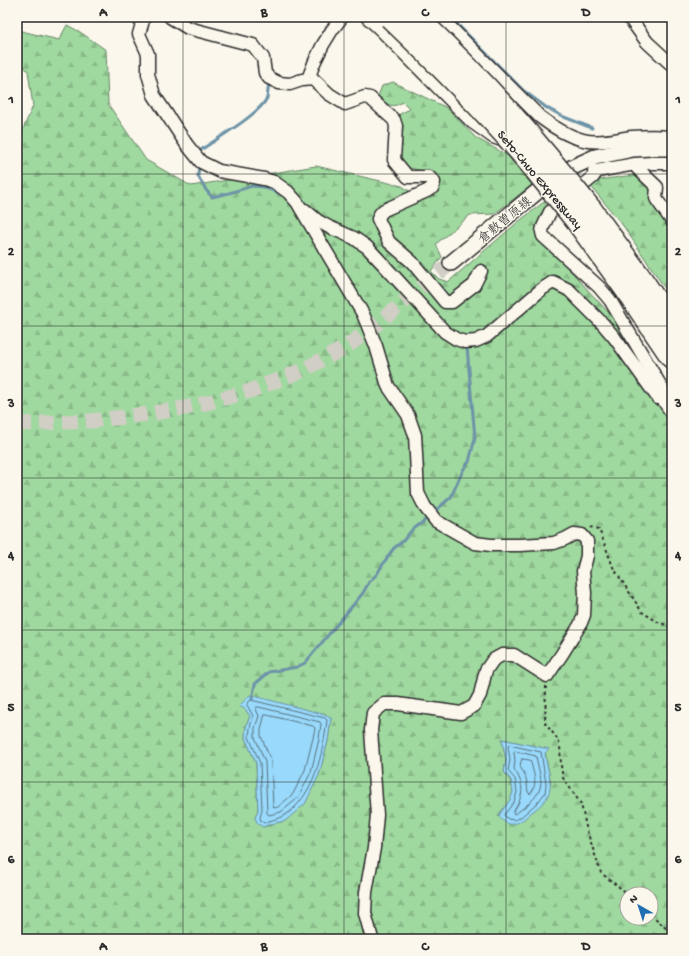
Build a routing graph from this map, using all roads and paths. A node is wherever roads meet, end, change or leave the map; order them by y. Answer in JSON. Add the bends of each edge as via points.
{"nodes":[{"id":1,"x":144,"y":17,"type":"edge"},
{"id":2,"x":170,"y":17,"type":"edge"},
{"id":3,"x":342,"y":17,"type":"edge"},
{"id":4,"x":366,"y":17,"type":"edge"},
{"id":5,"x":390,"y":17,"type":"edge"},
{"id":6,"x":416,"y":17,"type":"edge"},
{"id":7,"x":440,"y":17,"type":"edge"},
{"id":8,"x":629,"y":17,"type":"edge"},
{"id":9,"x":672,"y":65,"type":"edge"},
{"id":10,"x":308,"y":79,"type":"junction"},
{"id":11,"x":672,"y":138,"type":"edge"},
{"id":12,"x":672,"y":148,"type":"edge"},
{"id":13,"x":672,"y":163,"type":"edge"},
{"id":14,"x":562,"y":164,"type":"dead end"},
{"id":15,"x":637,"y":164,"type":"junction"},
{"id":16,"x":300,"y":208,"type":"junction"},
{"id":17,"x":584,"y":216,"type":"junction"},
{"id":18,"x":672,"y":221,"type":"edge"},
{"id":19,"x":451,"y":263,"type":"tunnel mouth"},
{"id":20,"x":481,"y":271,"type":"dead end"},
{"id":21,"x":672,"y":325,"type":"edge"},
{"id":22,"x":672,"y":357,"type":"edge"},
{"id":23,"x":668,"y":394,"type":"edge"},
{"id":24,"x":672,"y":413,"type":"edge"},
{"id":25,"x":582,"y":535,"type":"junction"},
{"id":26,"x":672,"y":627,"type":"edge"},
{"id":27,"x":547,"y":676,"type":"junction"},
{"id":28,"x":619,"y":887,"type":"edge"},
{"id":29,"x":659,"y":922,"type":"edge"},
{"id":30,"x":672,"y":934,"type":"edge"},
{"id":31,"x":372,"y":939,"type":"edge"}],
"edges":[{"from":1,"to":16,"type":"street","via":[[139,34],[148,54],[148,74],[154,95],[187,145],[201,162],[219,171],[274,182],[288,192]]},
{"from":2,"to":10,"type":"street","via":[[188,28],[254,45],[263,58],[265,73],[279,83],[290,84]]},
{"from":3,"to":10,"type":"street","via":[[325,40]]},
{"from":4,"to":14,"type":"street","via":[[472,122],[493,137]]},
{"from":5,"to":17,"type":"highway","name":"Seto-Chuo Expressway","bridge":true},
{"from":6,"to":17,"type":"highway","name":"Seto-Chuo Expressway","bridge":true,"via":[[539,146]]},
{"from":7,"to":11,"type":"street","via":[[549,125],[584,140],[606,141],[654,136]]},
{"from":8,"to":9,"type":"street","via":[[647,42]]},
{"from":10,"to":20,"type":"street","via":[[313,79],[345,104],[365,97],[370,98],[394,120],[394,160],[408,177],[429,177],[434,182],[433,187],[427,191],[384,210],[378,219],[390,242],[412,262],[444,302],[452,302],[474,285]]},
{"from":12,"to":19,"type":"street","name":"倉敷曽原線","via":[[633,149],[595,157],[575,166],[555,177]]},
{"from":13,"to":15,"type":"street"},
{"from":15,"to":18,"type":"street","via":[[637,168],[657,187],[656,198]]},
{"from":15,"to":23,"type":"street","via":[[596,171],[550,212],[542,232],[543,236],[600,287],[664,392]]},
{"from":16,"to":23,"type":"street","via":[[318,221],[343,232],[367,247],[445,332],[456,339],[466,342],[487,336],[542,288],[553,282],[570,290],[606,327],[658,398]]},
{"from":16,"to":25,"type":"street","via":[[363,314],[388,386],[408,415],[416,435],[418,493],[436,521],[475,543],[491,545],[554,543],[574,534]]},
{"from":17,"to":21,"type":"highway","name":"Seto-Chuo Expressway","via":[[641,279]]},
{"from":17,"to":22,"type":"highway","name":"Seto-Chuo Expressway","via":[[626,289]]},
{"from":23,"to":24,"type":"street","via":[[665,403]]},
{"from":25,"to":26,"type":"path","via":[[592,527],[599,530],[613,567],[642,612]]},
{"from":25,"to":27,"type":"street","via":[[587,541],[583,571],[584,615],[573,637]]},
{"from":27,"to":28,"type":"path","via":[[545,724],[560,745],[564,778],[581,804],[601,873]]},
{"from":27,"to":31,"type":"street","via":[[514,655],[502,655],[493,660],[486,670],[480,695],[474,706],[461,713],[398,704],[384,704],[373,713],[371,730],[377,815],[365,913]]},
{"from":29,"to":30,"type":"path"}]}
